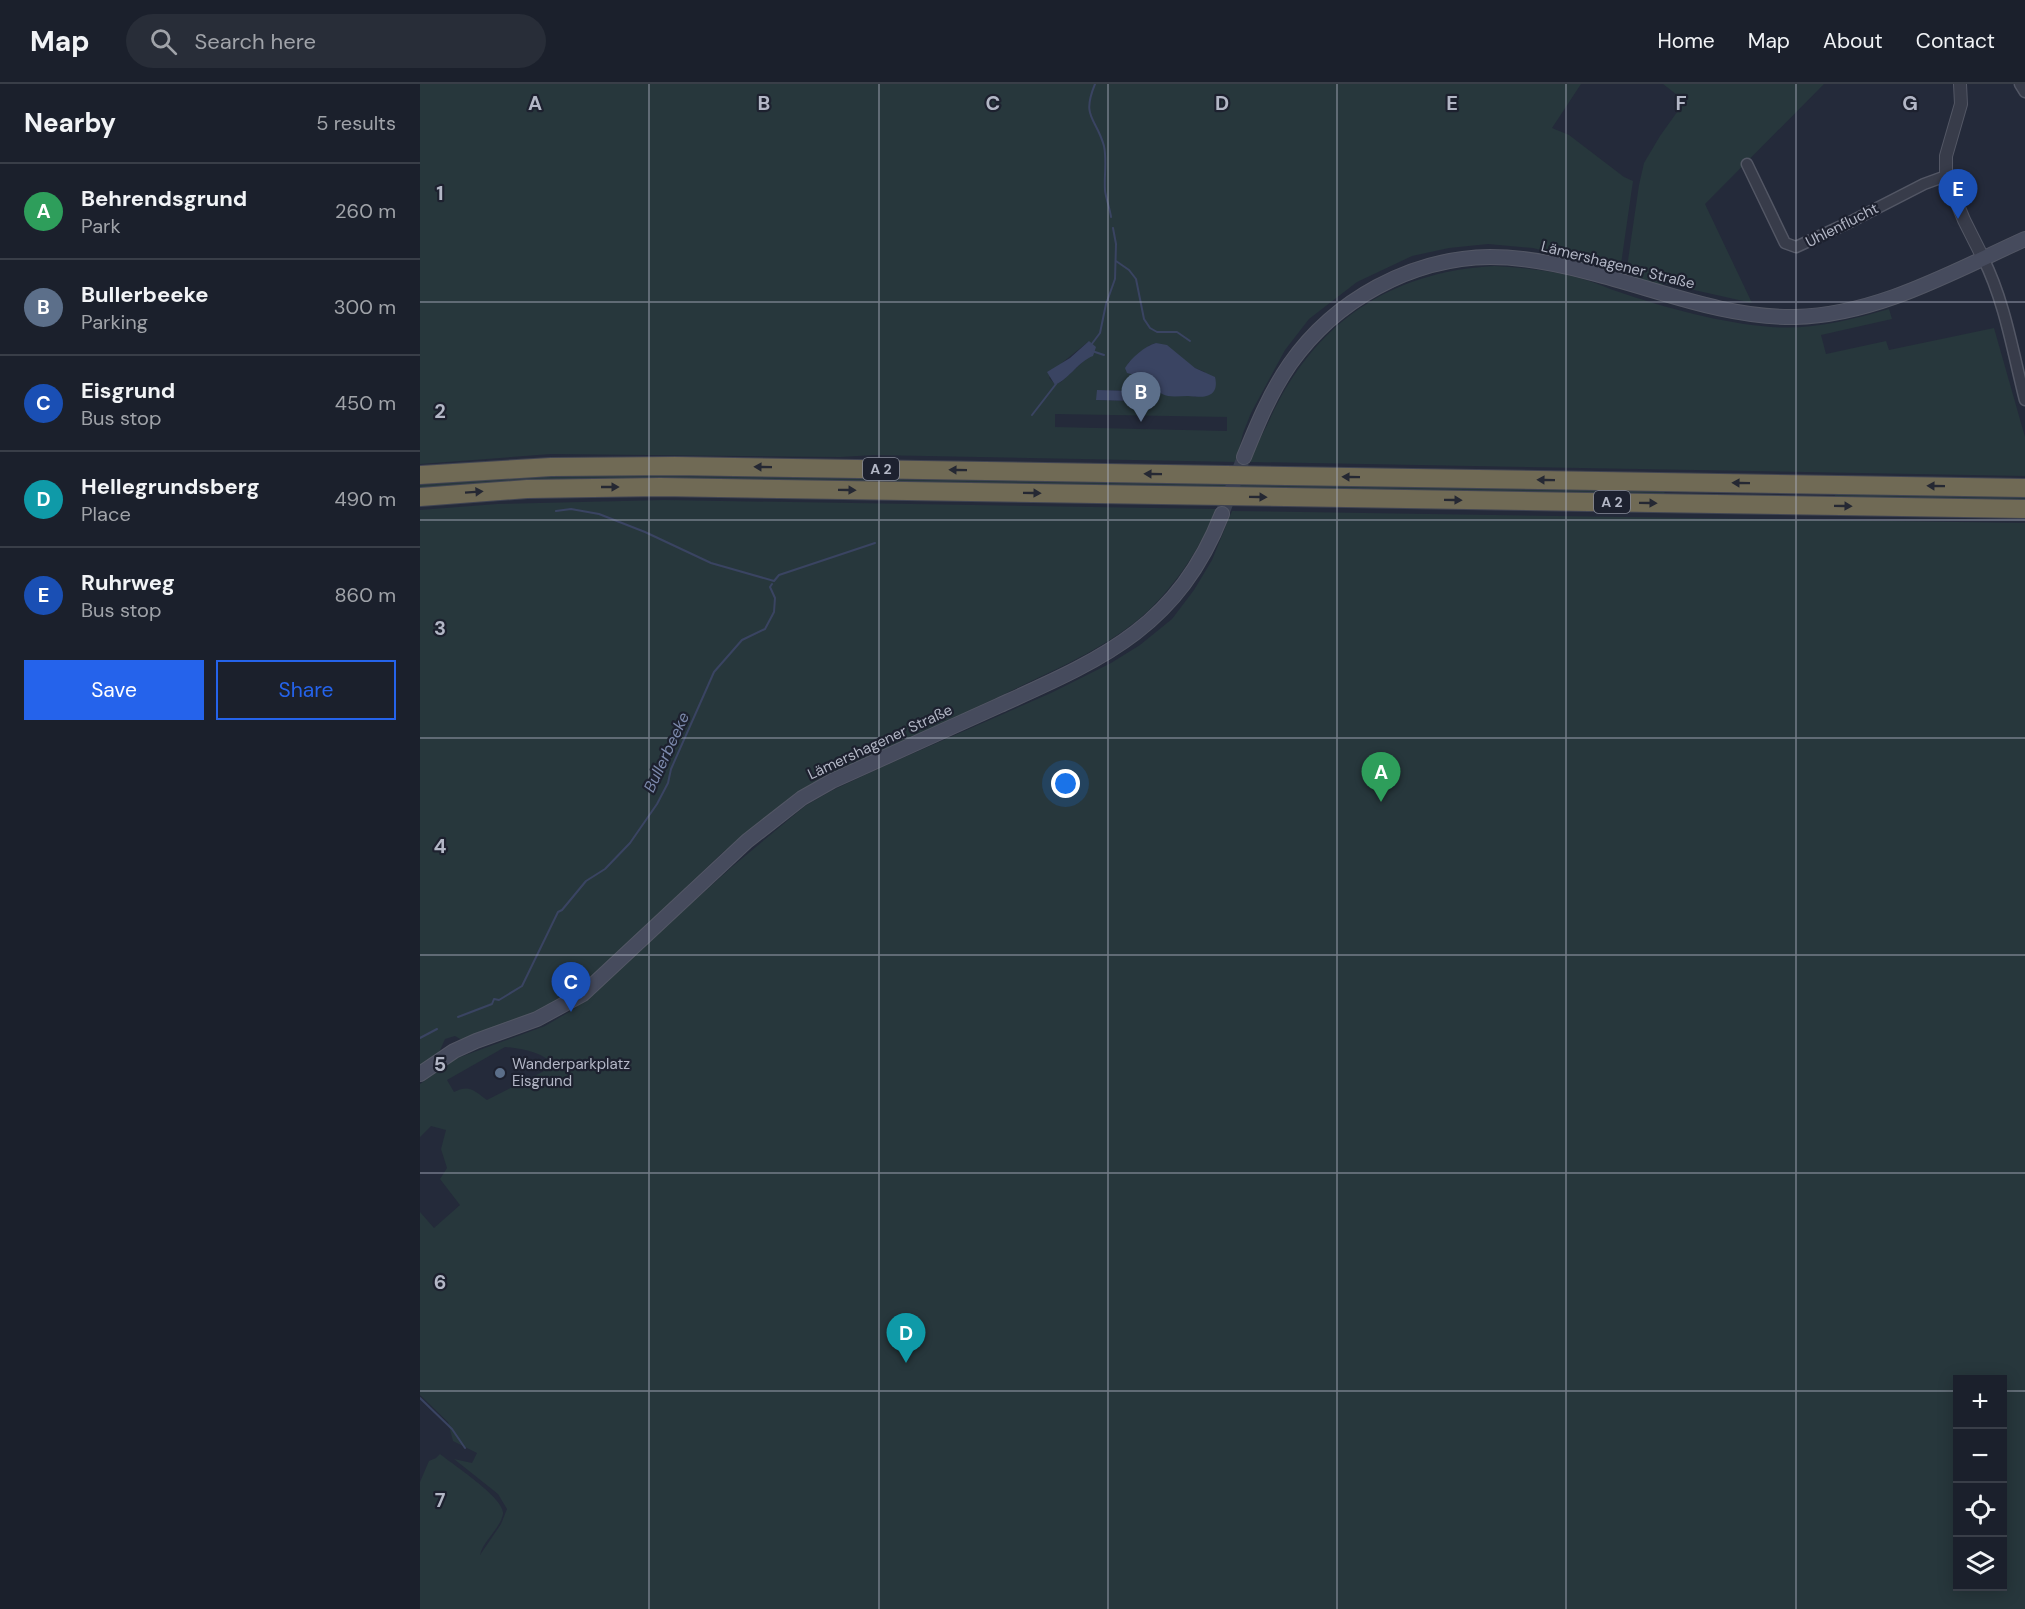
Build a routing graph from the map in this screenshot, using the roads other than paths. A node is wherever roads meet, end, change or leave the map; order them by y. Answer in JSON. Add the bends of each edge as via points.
{"nodes":[{"id":1,"x":1960,"y":84,"type":"edge"},
{"id":2,"x":2020,"y":84,"type":"edge"},
{"id":3,"x":2025,"y":92,"type":"edge"},
{"id":4,"x":1747,"y":164,"type":"dead end"},
{"id":5,"x":1946,"y":176,"type":"junction"},
{"id":6,"x":2025,"y":239,"type":"edge"},
{"id":7,"x":1983,"y":258,"type":"junction"},
{"id":8,"x":2025,"y":400,"type":"edge"},
{"id":9,"x":1244,"y":457,"type":"tunnel mouth"},
{"id":10,"x":420,"y":475,"type":"edge"},
{"id":11,"x":2025,"y":488,"type":"edge"},
{"id":12,"x":420,"y":497,"type":"edge"},
{"id":13,"x":2025,"y":509,"type":"edge"},
{"id":14,"x":1222,"y":514,"type":"tunnel mouth"},
{"id":15,"x":420,"y":1074,"type":"edge"}],
"edges":[{"from":1,"to":5,"type":"street","via":[[1961,104],[1946,156]]},
{"from":2,"to":3,"type":"street"},
{"from":4,"to":5,"type":"street","name":"Uhlenflucht","via":[[1785,243],[1796,247]]},
{"from":5,"to":7,"type":"street"},
{"from":6,"to":7,"type":"main road","name":"Lämershagener Straße"},
{"from":7,"to":8,"type":"street"},
{"from":7,"to":9,"type":"main road","name":"Lämershagener Straße","via":[[1874,303],[1794,317],[1713,306],[1592,272],[1522,258],[1469,258],[1419,268],[1352,301],[1309,340],[1276,387]]},
{"from":11,"to":10,"type":"highway","number":"A 2","one_way":true,"via":[[698,466],[551,467]]},
{"from":12,"to":13,"type":"highway","number":"A 2","one_way":true,"via":[[551,488],[695,487]]},
{"from":14,"to":15,"type":"main road","name":"Lämershagener Straße","via":[[1182,587],[1130,638],[1050,683],[802,798],[724,862],[583,994],[547,1014],[453,1051]]}]}
